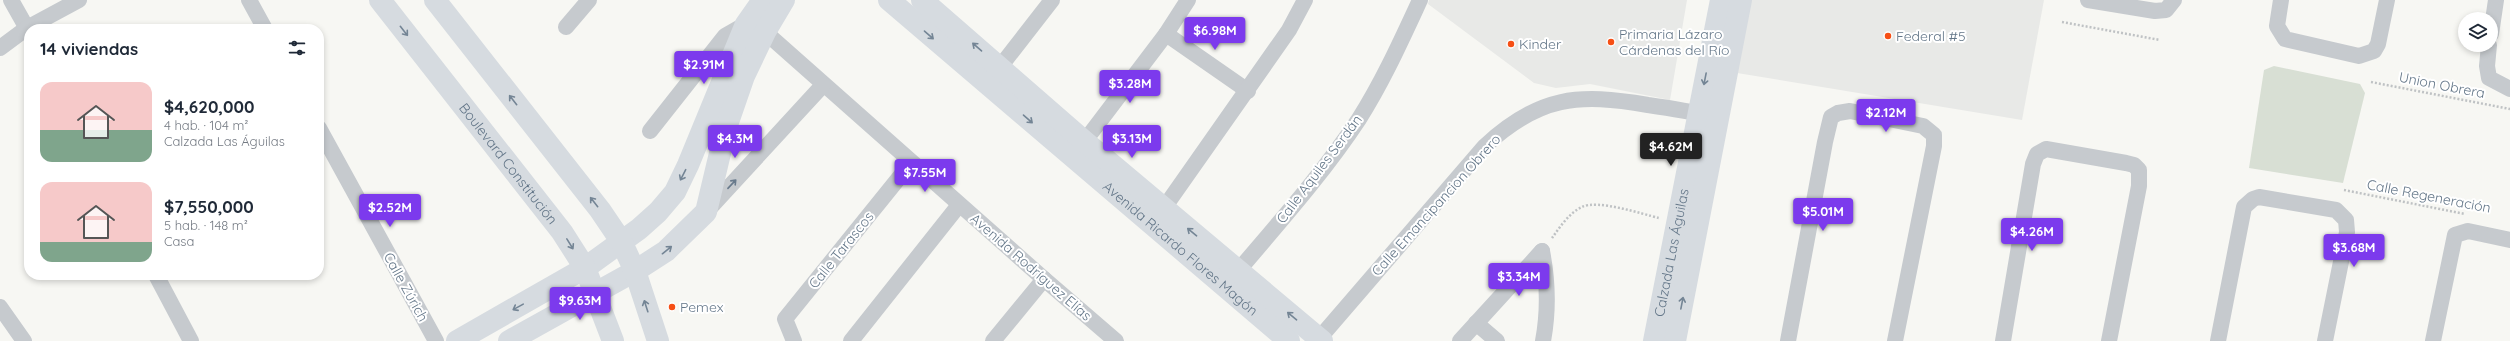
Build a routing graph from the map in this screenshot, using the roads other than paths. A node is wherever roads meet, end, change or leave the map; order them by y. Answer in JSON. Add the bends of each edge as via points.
{"nodes":[{"id":1,"x":11,"y":0,"type":"edge"},
{"id":2,"x":79,"y":0,"type":"edge"},
{"id":3,"x":249,"y":0,"type":"edge"},
{"id":4,"x":380,"y":0,"type":"edge"},
{"id":5,"x":435,"y":0,"type":"edge"},
{"id":6,"x":589,"y":0,"type":"edge"},
{"id":7,"x":763,"y":0,"type":"edge"},
{"id":8,"x":784,"y":0,"type":"edge"},
{"id":9,"x":889,"y":0,"type":"edge"},
{"id":10,"x":1052,"y":0,"type":"edge"},
{"id":11,"x":1188,"y":0,"type":"edge"},
{"id":12,"x":1305,"y":0,"type":"edge"},
{"id":13,"x":1420,"y":0,"type":"edge"},
{"id":14,"x":1721,"y":0,"type":"edge"},
{"id":15,"x":1741,"y":0,"type":"edge"},
{"id":16,"x":2088,"y":0,"type":"edge"},
{"id":17,"x":2174,"y":0,"type":"edge"},
{"id":18,"x":2281,"y":0,"type":"edge"},
{"id":19,"x":2387,"y":0,"type":"edge"},
{"id":20,"x":2496,"y":0,"type":"edge"},
{"id":21,"x":925,"y":1,"type":"edge"},
{"id":22,"x":2494,"y":12,"type":"edge"},
{"id":23,"x":911,"y":19,"type":"junction"},
{"id":24,"x":25,"y":24,"type":"edge"},
{"id":25,"x":38,"y":24,"type":"edge"},
{"id":26,"x":262,"y":24,"type":"edge"},
{"id":27,"x":566,"y":27,"type":"dead end"},
{"id":28,"x":755,"y":28,"type":"junction"},
{"id":29,"x":24,"y":33,"type":"edge"},
{"id":30,"x":1166,"y":34,"type":"junction"},
{"id":31,"x":0,"y":48,"type":"edge"},
{"id":32,"x":2488,"y":52,"type":"edge"},
{"id":33,"x":1000,"y":67,"type":"junction"},
{"id":34,"x":824,"y":85,"type":"junction"},
{"id":35,"x":2510,"y":89,"type":"edge"},
{"id":36,"x":1248,"y":91,"type":"junction"},
{"id":37,"x":1708,"y":116,"type":"junction"},
{"id":38,"x":650,"y":131,"type":"dead end"},
{"id":39,"x":324,"y":137,"type":"edge"},
{"id":40,"x":1078,"y":149,"type":"junction"},
{"id":41,"x":912,"y":163,"type":"junction"},
{"id":42,"x":959,"y":205,"type":"junction"},
{"id":43,"x":1164,"y":208,"type":"junction"},
{"id":44,"x":706,"y":212,"type":"junction"},
{"id":45,"x":2510,"y":240,"type":"edge"},
{"id":46,"x":621,"y":241,"type":"junction"},
{"id":47,"x":585,"y":268,"type":"junction"},
{"id":48,"x":635,"y":271,"type":"junction"},
{"id":49,"x":1044,"y":279,"type":"junction"},
{"id":50,"x":1232,"y":279,"type":"junction"},
{"id":51,"x":159,"y":280,"type":"edge"},
{"id":52,"x":596,"y":293,"type":"junction"},
{"id":53,"x":0,"y":307,"type":"edge"},
{"id":54,"x":1476,"y":324,"type":"junction"},
{"id":55,"x":1319,"y":340,"type":"edge"},
{"id":56,"x":24,"y":341,"type":"edge"},
{"id":57,"x":191,"y":341,"type":"edge"},
{"id":58,"x":436,"y":341,"type":"edge"},
{"id":59,"x":456,"y":341,"type":"edge"},
{"id":60,"x":509,"y":341,"type":"edge"},
{"id":61,"x":613,"y":341,"type":"edge"},
{"id":62,"x":658,"y":341,"type":"edge"},
{"id":63,"x":794,"y":341,"type":"edge"},
{"id":64,"x":851,"y":341,"type":"edge"},
{"id":65,"x":993,"y":341,"type":"edge"},
{"id":66,"x":1116,"y":341,"type":"edge"},
{"id":67,"x":1289,"y":341,"type":"edge"},
{"id":68,"x":1460,"y":341,"type":"edge"},
{"id":69,"x":1497,"y":341,"type":"edge"},
{"id":70,"x":1544,"y":341,"type":"edge"},
{"id":71,"x":1654,"y":341,"type":"edge"},
{"id":72,"x":1675,"y":341,"type":"edge"},
{"id":73,"x":1788,"y":341,"type":"edge"},
{"id":74,"x":1896,"y":341,"type":"edge"},
{"id":75,"x":2003,"y":341,"type":"edge"},
{"id":76,"x":2109,"y":341,"type":"edge"},
{"id":77,"x":2218,"y":341,"type":"edge"},
{"id":78,"x":2325,"y":341,"type":"edge"},
{"id":79,"x":2433,"y":341,"type":"edge"}],
"edges":[{"from":1,"to":24,"type":"street"},
{"from":2,"to":25,"type":"street"},
{"from":3,"to":26,"type":"street"},
{"from":4,"to":47,"type":"street","name":"Boulevard Constitución","one_way":true,"via":[[562,232]]},
{"from":46,"to":5,"type":"street","one_way":true,"via":[[600,210]]},
{"from":6,"to":27,"type":"street"},
{"from":7,"to":28,"type":"street"},
{"from":8,"to":28,"type":"street"},
{"from":9,"to":23,"type":"street","name":"Avenida Ricardo Flores Magón"},
{"from":10,"to":33,"type":"street"},
{"from":11,"to":30,"type":"street"},
{"from":12,"to":36,"type":"street","via":[[1289,30]]},
{"from":13,"to":50,"type":"street","name":"Calle Aquiles Serdán","via":[[1395,55],[1358,119],[1320,172]]},
{"from":14,"to":37,"type":"street","name":"Calzada Las Águilas","one_way":true},
{"from":15,"to":37,"type":"street","name":"Calzada Las Águilas"},
{"from":16,"to":17,"type":"street","via":[[2161,11],[2171,6]]},
{"from":18,"to":19,"type":"street","via":[[2277,26],[2285,39],[2358,56],[2374,50],[2378,44]]},
{"from":20,"to":22,"type":"street"},
{"from":21,"to":23,"type":"street"},
{"from":33,"to":21,"type":"street","name":"Avenida Ricardo Flores Magón","one_way":true},
{"from":23,"to":40,"type":"street","name":"Avenida Ricardo Flores Magón","one_way":true},
{"from":28,"to":34,"type":"street","name":"Avenida Rodríguez Elías"},
{"from":28,"to":38,"type":"street","via":[[726,36]]},
{"from":28,"to":44,"type":"street","via":[[744,76],[726,128]]},
{"from":28,"to":46,"type":"street","one_way":true,"via":[[675,192],[639,229]]},
{"from":29,"to":31,"type":"street"},
{"from":30,"to":36,"type":"street"},
{"from":30,"to":40,"type":"street"},
{"from":32,"to":35,"type":"street","via":[[2486,66],[2489,78]]},
{"from":33,"to":40,"type":"street","name":"Avenida Ricardo Flores Magón"},
{"from":34,"to":41,"type":"street","name":"Avenida Rodríguez Elías"},
{"from":44,"to":34,"type":"street","one_way":true},
{"from":36,"to":43,"type":"street"},
{"from":37,"to":55,"type":"street","name":"Calle Emancipancion Obrero","via":[[1614,99],[1587,97],[1530,112],[1501,131],[1485,146]]},
{"from":37,"to":71,"type":"street","name":"Calzada Las Águilas","via":[[1677,222]]},
{"from":72,"to":37,"type":"street","name":"Calzada Las Águilas","one_way":true},
{"from":39,"to":58,"type":"street","name":"Calle Zúrich"},
{"from":40,"to":43,"type":"street","name":"Avenida Ricardo Flores Magón"},
{"from":40,"to":50,"type":"street","name":"Avenida Ricardo Flores Magón"},
{"from":41,"to":42,"type":"street","name":"Avenida Rodríguez Elías"},
{"from":41,"to":63,"type":"street","name":"Calle Tarascos","via":[[785,318]]},
{"from":42,"to":49,"type":"street","name":"Avenida Rodríguez Elías"},
{"from":42,"to":64,"type":"street"},
{"from":50,"to":43,"type":"street","name":"Avenida Ricardo Flores Magón","one_way":true},
{"from":48,"to":44,"type":"street","one_way":true,"via":[[666,251]]},
{"from":45,"to":79,"type":"street","via":[[2468,232],[2458,233],[2453,238]]},
{"from":46,"to":47,"type":"street"},
{"from":46,"to":48,"type":"street"},
{"from":47,"to":52,"type":"street","name":"Boulevard Constitución"},
{"from":47,"to":59,"type":"street","one_way":true},
{"from":48,"to":52,"type":"street"},
{"from":62,"to":48,"type":"street","one_way":true},
{"from":49,"to":65,"type":"street"},
{"from":49,"to":66,"type":"street","name":"Avenida Rodríguez Elías"},
{"from":55,"to":50,"type":"street","name":"Avenida Ricardo Flores Magón","one_way":true},
{"from":50,"to":67,"type":"street","name":"Avenida Ricardo Flores Magón"},
{"from":51,"to":57,"type":"street"},
{"from":52,"to":60,"type":"street"},
{"from":52,"to":61,"type":"street","name":"Boulevard Constitución"},
{"from":53,"to":56,"type":"street"},
{"from":54,"to":68,"type":"street"},
{"from":54,"to":69,"type":"street"},
{"from":54,"to":70,"type":"street","via":[[1542,251],[1548,282],[1548,313]]},
{"from":73,"to":74,"type":"street","via":[[1830,124],[1834,114],[1850,111],[1923,126],[1934,135]]},
{"from":75,"to":76,"type":"street","via":[[2034,159],[2046,149],[2134,165],[2141,175]]},
{"from":77,"to":78,"type":"street","via":[[2244,207],[2259,197],[2336,210],[2342,214],[2348,226]]}]}
